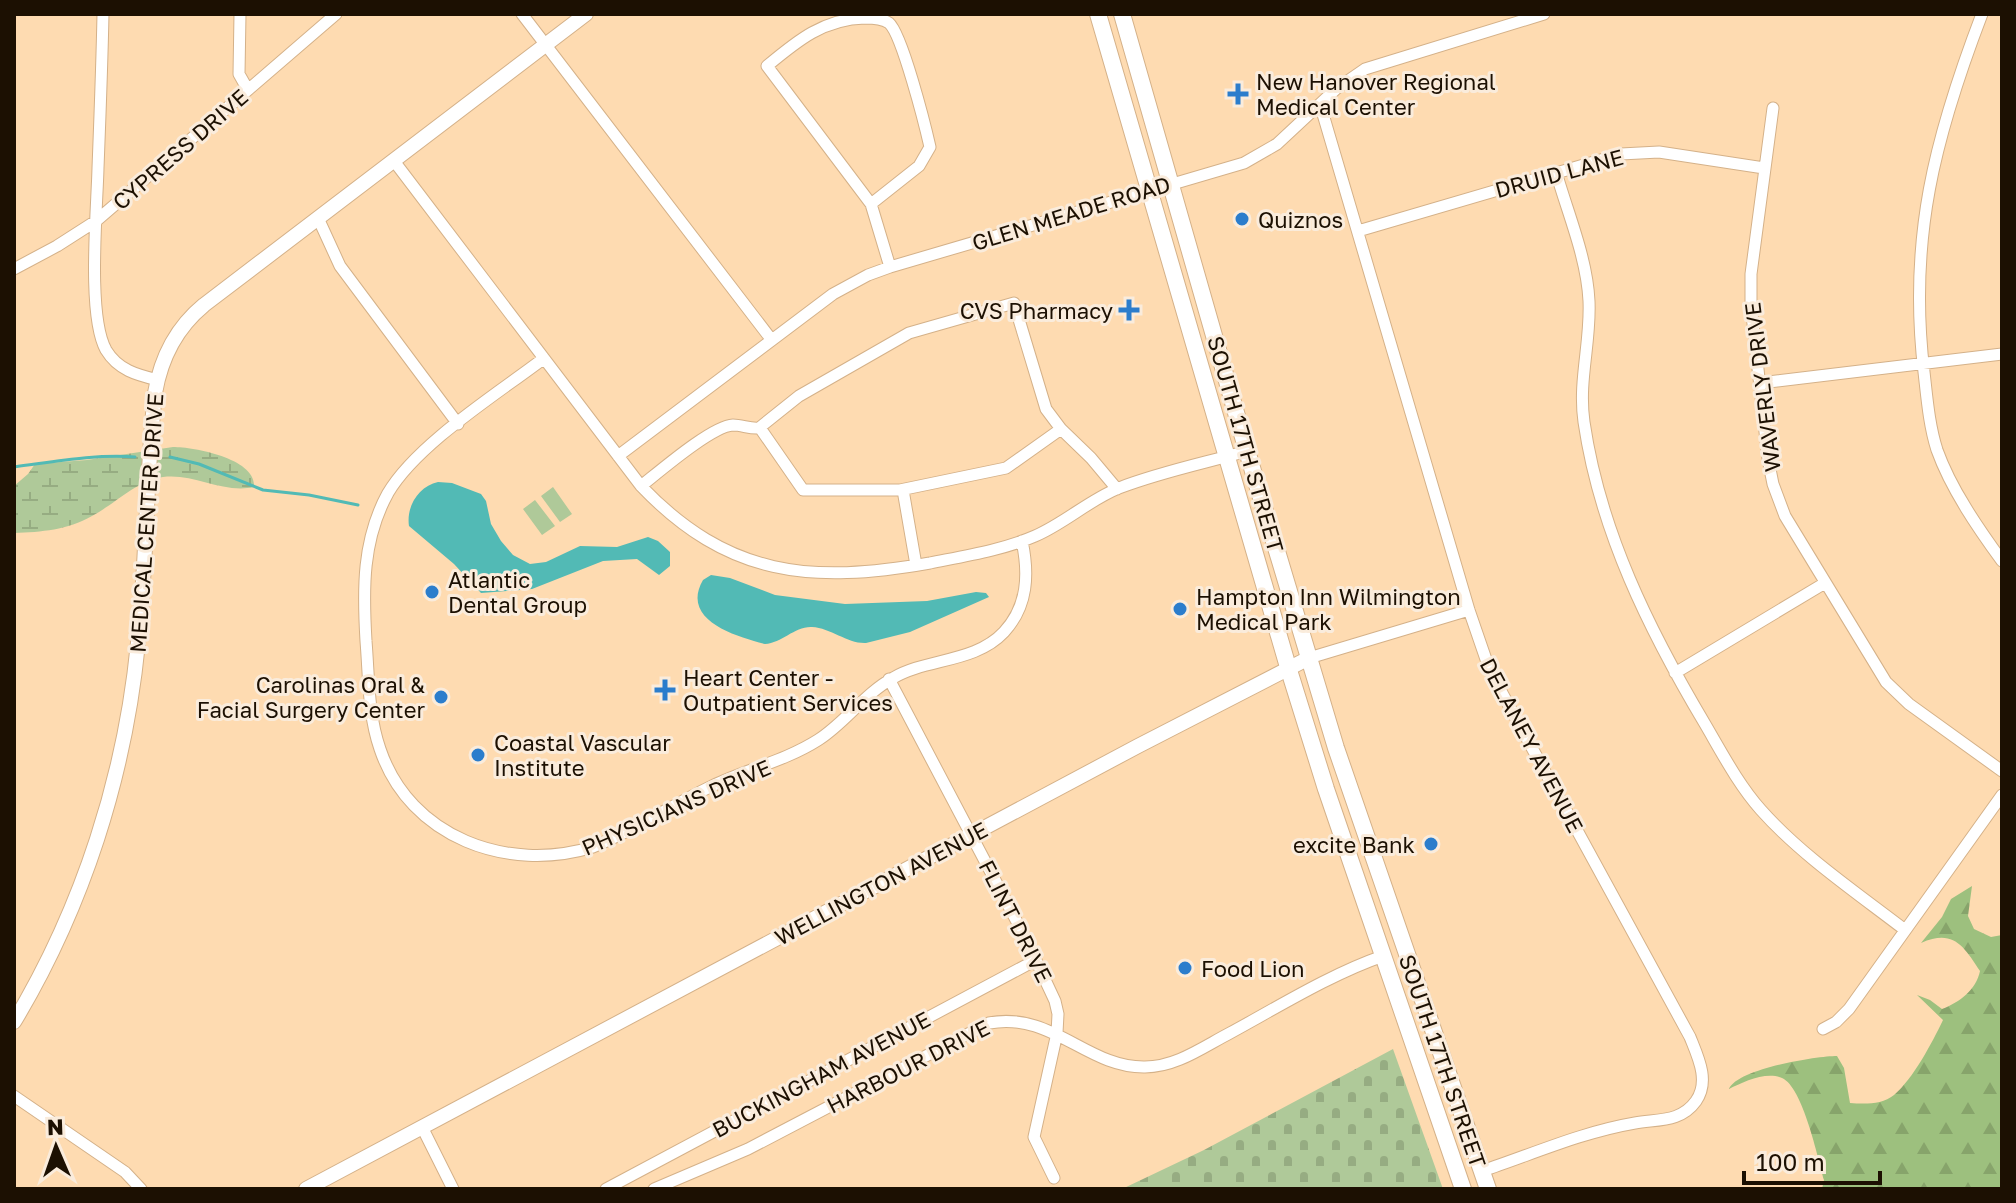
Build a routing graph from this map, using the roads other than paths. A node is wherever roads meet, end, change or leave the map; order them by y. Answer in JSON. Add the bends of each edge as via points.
{"nodes":[{"id":1,"x":103,"y":14,"type":"edge"},
{"id":2,"x":240,"y":14,"type":"edge"},
{"id":3,"x":336,"y":14,"type":"edge"},
{"id":4,"x":522,"y":14,"type":"edge"},
{"id":5,"x":586,"y":14,"type":"edge"},
{"id":6,"x":1098,"y":14,"type":"edge"},
{"id":7,"x":1122,"y":14,"type":"edge"},
{"id":8,"x":1544,"y":14,"type":"edge"},
{"id":9,"x":1982,"y":14,"type":"edge"},
{"id":10,"x":546,"y":45,"type":"junction"},
{"id":11,"x":248,"y":90,"type":"junction"},
{"id":12,"x":1320,"y":104,"type":"junction"},
{"id":13,"x":1773,"y":108,"type":"dead end"},
{"id":14,"x":394,"y":161,"type":"junction"},
{"id":15,"x":1764,"y":168,"type":"junction"},
{"id":16,"x":1556,"y":172,"type":"junction"},
{"id":17,"x":1170,"y":183,"type":"junction"},
{"id":18,"x":1148,"y":190,"type":"junction"},
{"id":19,"x":871,"y":204,"type":"junction"},
{"id":20,"x":318,"y":218,"type":"junction"},
{"id":21,"x":96,"y":221,"type":"junction"},
{"id":22,"x":1358,"y":231,"type":"junction"},
{"id":23,"x":890,"y":267,"type":"junction"},
{"id":24,"x":14,"y":269,"type":"edge"},
{"id":25,"x":771,"y":339,"type":"junction"},
{"id":26,"x":2002,"y":354,"type":"edge"},
{"id":27,"x":543,"y":359,"type":"junction"},
{"id":28,"x":1923,"y":363,"type":"junction"},
{"id":29,"x":158,"y":380,"type":"junction"},
{"id":30,"x":1760,"y":383,"type":"junction"},
{"id":31,"x":458,"y":424,"type":"junction"},
{"id":32,"x":760,"y":428,"type":"junction"},
{"id":33,"x":1061,"y":429,"type":"junction"},
{"id":34,"x":1247,"y":451,"type":"junction"},
{"id":35,"x":618,"y":456,"type":"junction"},
{"id":36,"x":1226,"y":457,"type":"junction"},
{"id":37,"x":641,"y":486,"type":"junction"},
{"id":38,"x":1117,"y":489,"type":"junction"},
{"id":39,"x":903,"y":490,"type":"junction"},
{"id":40,"x":1022,"y":541,"type":"junction"},
{"id":41,"x":2002,"y":561,"type":"edge"},
{"id":42,"x":916,"y":565,"type":"junction"},
{"id":43,"x":1825,"y":583,"type":"junction"},
{"id":44,"x":1469,"y":610,"type":"junction"},
{"id":45,"x":1309,"y":658,"type":"junction"},
{"id":46,"x":1288,"y":667,"type":"junction"},
{"id":47,"x":1675,"y":673,"type":"junction"},
{"id":48,"x":889,"y":679,"type":"junction"},
{"id":49,"x":2002,"y":771,"type":"edge"},
{"id":50,"x":2002,"y":795,"type":"edge"},
{"id":51,"x":972,"y":834,"type":"junction"},
{"id":52,"x":1905,"y":930,"type":"junction"},
{"id":53,"x":1383,"y":956,"type":"junction"},
{"id":54,"x":1036,"y":960,"type":"junction"},
{"id":55,"x":14,"y":1022,"type":"edge"},
{"id":56,"x":1823,"y":1029,"type":"dead end"},
{"id":57,"x":1057,"y":1033,"type":"junction"},
{"id":58,"x":14,"y":1096,"type":"edge"},
{"id":59,"x":422,"y":1127,"type":"junction"},
{"id":60,"x":1482,"y":1171,"type":"junction"},
{"id":61,"x":1054,"y":1178,"type":"dead end"},
{"id":62,"x":141,"y":1189,"type":"edge"},
{"id":63,"x":306,"y":1189,"type":"edge"},
{"id":64,"x":453,"y":1189,"type":"edge"},
{"id":65,"x":606,"y":1189,"type":"edge"},
{"id":66,"x":654,"y":1189,"type":"edge"},
{"id":67,"x":1463,"y":1189,"type":"edge"},
{"id":68,"x":1488,"y":1189,"type":"edge"}],
"edges":[{"from":1,"to":21,"type":"street"},
{"from":2,"to":11,"type":"street","via":[[239,74]]},
{"from":3,"to":11,"type":"street","name":"CYPRESS DRIVE"},
{"from":4,"to":10,"type":"street"},
{"from":5,"to":10,"type":"street","name":"MEDICAL CENTER DRIVE"},
{"from":6,"to":18,"type":"main road","name":"SOUTH 17TH STREET"},
{"from":7,"to":17,"type":"main road","name":"SOUTH 17TH STREET"},
{"from":8,"to":12,"type":"street","name":"GLEN MEADE ROAD","via":[[1376,65]]},
{"from":9,"to":28,"type":"street","via":[[1928,186],[1918,286]]},
{"from":10,"to":14,"type":"street","name":"MEDICAL CENTER DRIVE"},
{"from":10,"to":25,"type":"street"},
{"from":11,"to":21,"type":"street","name":"CYPRESS DRIVE"},
{"from":12,"to":17,"type":"street","name":"GLEN MEADE ROAD","via":[[1260,155]]},
{"from":12,"to":22,"type":"street","name":"DELANEY AVENUE"},
{"from":13,"to":15,"type":"street","name":"WAVERLY DRIVE"},
{"from":14,"to":20,"type":"street","name":"MEDICAL CENTER DRIVE"},
{"from":14,"to":27,"type":"street"},
{"from":15,"to":16,"type":"street","name":"DRUID LANE","via":[[1637,152]]},
{"from":15,"to":30,"type":"street","name":"WAVERLY DRIVE","via":[[1750,295]]},
{"from":16,"to":22,"type":"street","name":"DRUID LANE"},
{"from":16,"to":47,"type":"street","via":[[1586,277],[1589,320],[1582,403],[1601,498],[1631,585]]},
{"from":17,"to":18,"type":"street","name":"GLEN MEADE ROAD"},
{"from":17,"to":34,"type":"main road","name":"SOUTH 17TH STREET"},
{"from":18,"to":23,"type":"street","name":"GLEN MEADE ROAD"},
{"from":18,"to":36,"type":"main road","name":"SOUTH 17TH STREET"},
{"from":19,"to":19,"type":"street","via":[[919,166],[930,147],[901,46],[891,26],[872,18],[824,25],[767,66]]},
{"from":19,"to":23,"type":"street"},
{"from":20,"to":29,"type":"street","name":"MEDICAL CENTER DRIVE","via":[[191,317],[171,344]]},
{"from":20,"to":31,"type":"street","via":[[340,266]]},
{"from":21,"to":24,"type":"street","name":"CYPRESS DRIVE"},
{"from":21,"to":29,"type":"street","via":[[95,309],[100,337],[123,368]]},
{"from":22,"to":44,"type":"street","name":"DELANEY AVENUE"},
{"from":23,"to":25,"type":"street","name":"GLEN MEADE ROAD","via":[[833,294]]},
{"from":25,"to":35,"type":"street","name":"GLEN MEADE ROAD"},
{"from":26,"to":28,"type":"street"},
{"from":27,"to":31,"type":"street","name":"PHYSICIANS DRIVE"},
{"from":27,"to":35,"type":"street"},
{"from":28,"to":30,"type":"street"},
{"from":28,"to":41,"type":"street","via":[[1941,461]]},
{"from":29,"to":55,"type":"street","name":"MEDICAL CENTER DRIVE","via":[[139,640],[117,767],[80,888]]},
{"from":30,"to":43,"type":"street","name":"WAVERLY DRIVE","via":[[1778,500]]},
{"from":31,"to":48,"type":"street","name":"PHYSICIANS DRIVE","via":[[420,453],[389,491],[369,541],[363,591],[371,706],[381,752],[415,807],[457,838],[499,853],[536,858],[593,847],[714,785],[809,746]]},
{"from":32,"to":33,"type":"street","via":[[799,396],[898,338],[1014,303],[1046,409]]},
{"from":32,"to":37,"type":"street","via":[[724,428]]},
{"from":32,"to":39,"type":"street","via":[[803,490]]},
{"from":33,"to":38,"type":"street"},
{"from":33,"to":39,"type":"street","via":[[1006,468]]},
{"from":34,"to":36,"type":"street"},
{"from":34,"to":45,"type":"main road","name":"SOUTH 17TH STREET"},
{"from":35,"to":37,"type":"street"},
{"from":36,"to":38,"type":"street"},
{"from":36,"to":46,"type":"main road","name":"SOUTH 17TH STREET"},
{"from":37,"to":42,"type":"street","via":[[693,532],[767,565],[833,574]]},
{"from":38,"to":40,"type":"street"},
{"from":39,"to":42,"type":"street"},
{"from":40,"to":42,"type":"street"},
{"from":40,"to":48,"type":"street","name":"PHYSICIANS DRIVE","via":[[1025,590],[1004,632],[974,652]]},
{"from":43,"to":47,"type":"street"},
{"from":43,"to":49,"type":"street","name":"WAVERLY DRIVE","via":[[1886,682]]},
{"from":44,"to":45,"type":"street","name":"WELLINGTON AVENUE"},
{"from":44,"to":60,"type":"street","name":"DELANEY AVENUE","via":[[1501,695],[1690,1037],[1702,1070],[1697,1100],[1682,1116],[1576,1137]]},
{"from":45,"to":46,"type":"street","name":"WELLINGTON AVENUE"},
{"from":45,"to":60,"type":"main road","name":"SOUTH 17TH STREET"},
{"from":46,"to":51,"type":"street","name":"WELLINGTON AVENUE"},
{"from":46,"to":53,"type":"main road","name":"SOUTH 17TH STREET"},
{"from":47,"to":52,"type":"street","via":[[1763,812]]},
{"from":48,"to":51,"type":"street","name":"FLINT DRIVE"},
{"from":50,"to":52,"type":"street"},
{"from":51,"to":54,"type":"street","name":"FLINT DRIVE"},
{"from":51,"to":59,"type":"street","name":"WELLINGTON AVENUE"},
{"from":52,"to":56,"type":"street","via":[[1849,1009]]},
{"from":53,"to":57,"type":"street","name":"HARBOUR DRIVE","via":[[1164,1065],[1110,1061]]},
{"from":53,"to":67,"type":"main road","name":"SOUTH 17TH STREET"},
{"from":54,"to":57,"type":"street","name":"FLINT DRIVE","via":[[1055,1001]]},
{"from":54,"to":65,"type":"street","name":"BUCKINGHAM AVENUE"},
{"from":57,"to":61,"type":"street","name":"FLINT DRIVE","via":[[1034,1137]]},
{"from":57,"to":66,"type":"street","name":"HARBOUR DRIVE","via":[[1028,1022],[989,1023],[748,1149]]},
{"from":58,"to":62,"type":"street","via":[[125,1172]]},
{"from":59,"to":63,"type":"street","name":"WELLINGTON AVENUE"},
{"from":59,"to":64,"type":"street"},
{"from":60,"to":68,"type":"main road","name":"SOUTH 17TH STREET"}]}
